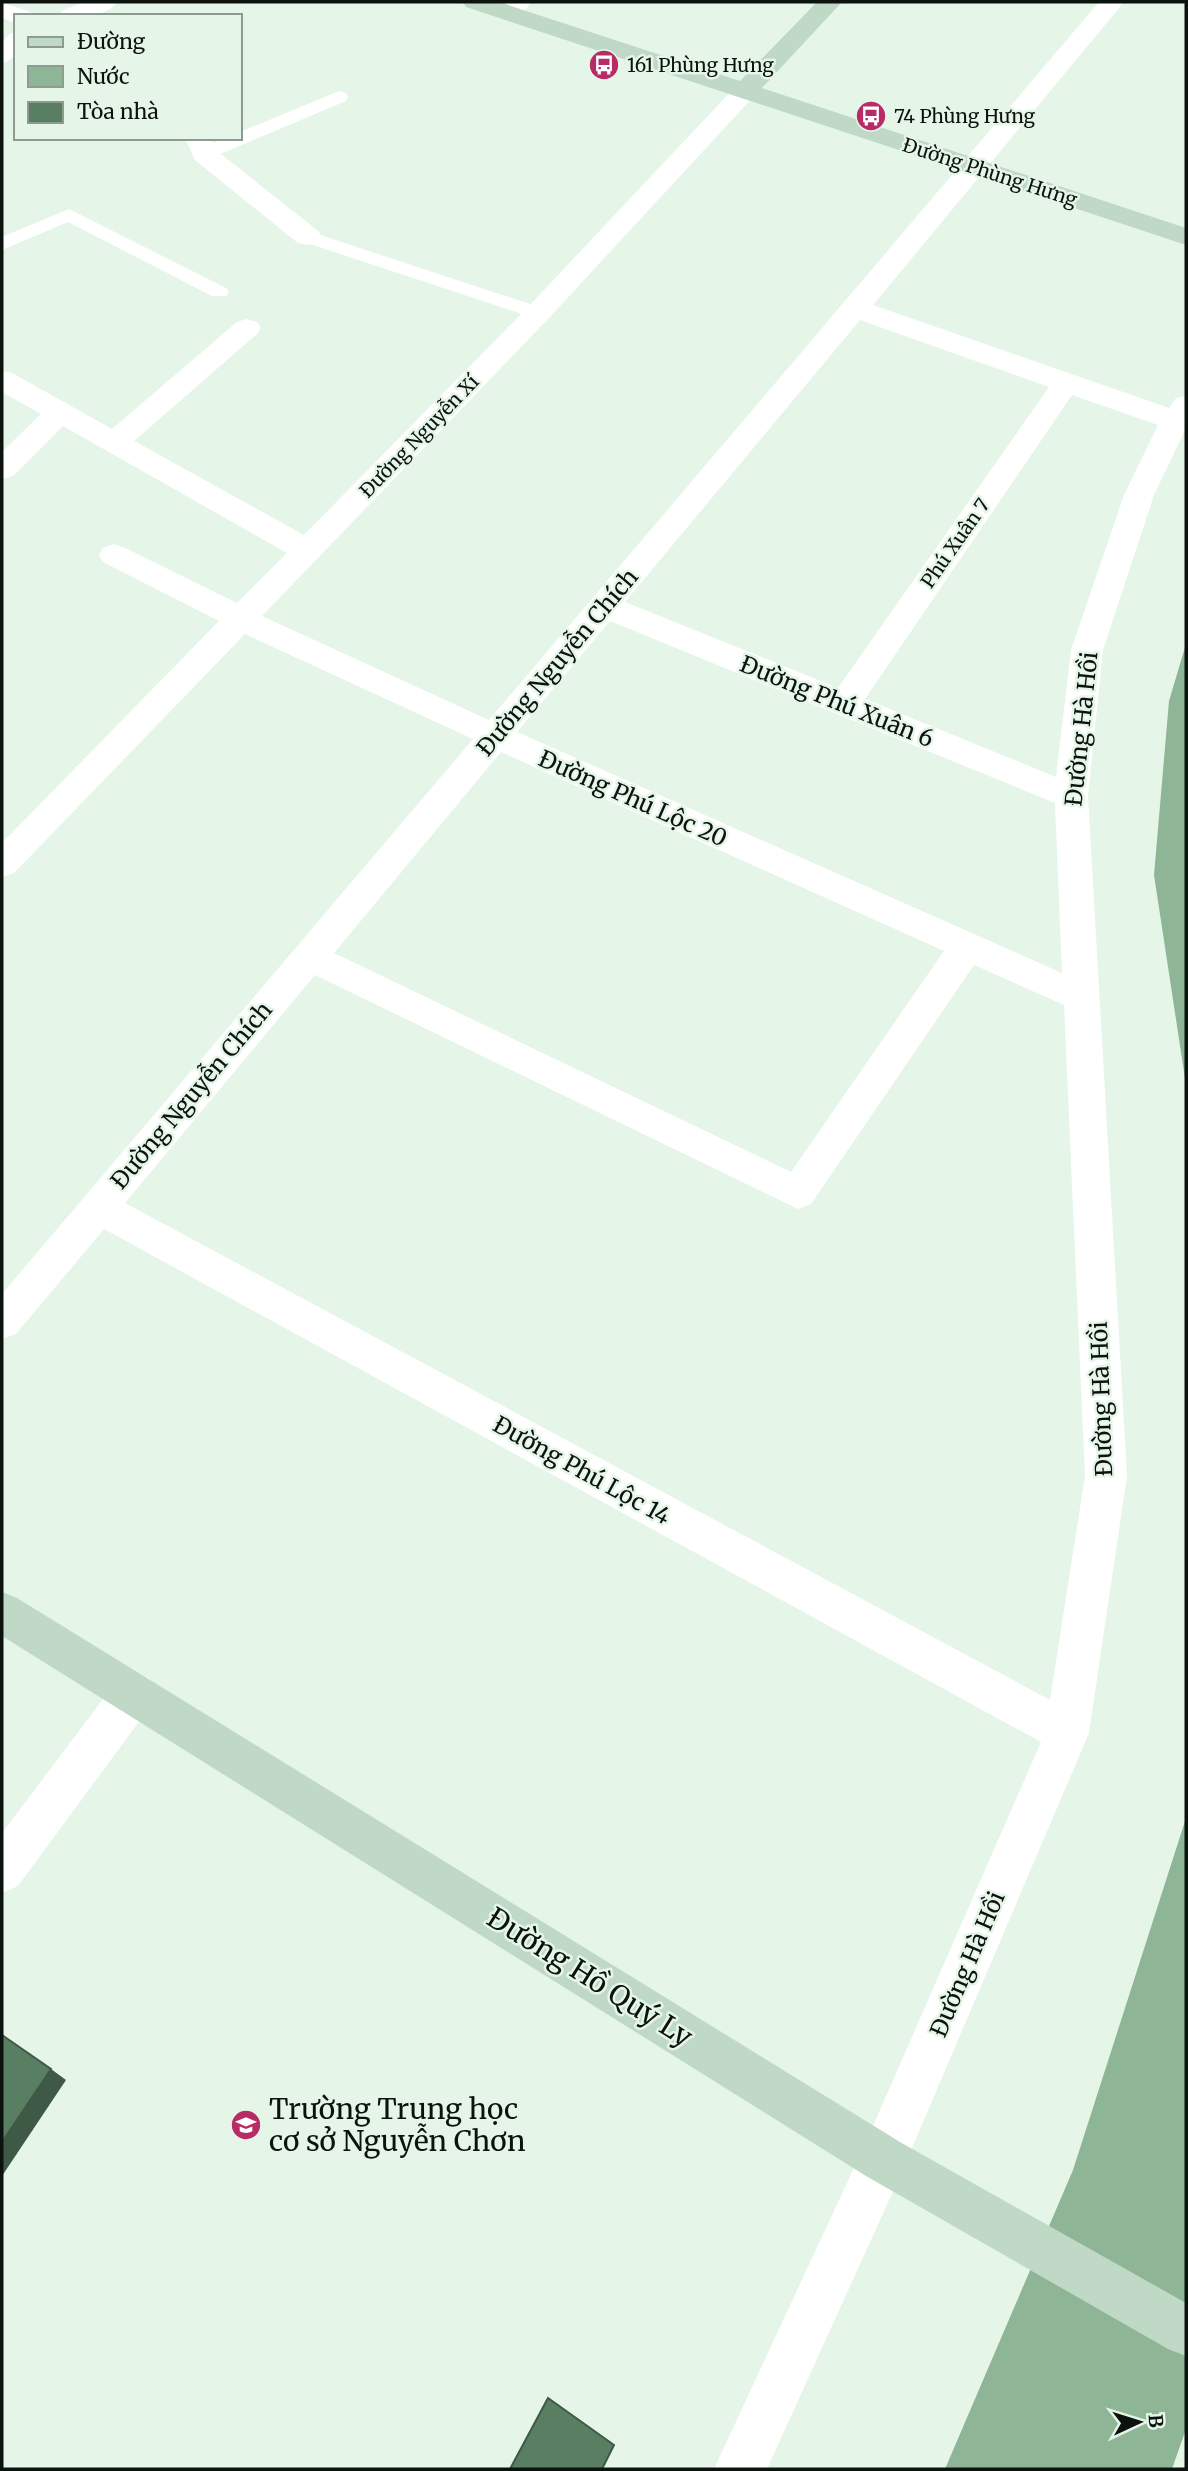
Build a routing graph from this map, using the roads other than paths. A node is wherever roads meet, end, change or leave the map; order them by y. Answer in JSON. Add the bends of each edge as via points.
{"nodes":[{"id":1,"x":105,"y":2,"type":"edge"},
{"id":2,"x":475,"y":2,"type":"edge"},
{"id":3,"x":830,"y":2,"type":"edge"},
{"id":4,"x":1112,"y":2,"type":"edge"},
{"id":5,"x":514,"y":7,"type":"edge"},
{"id":6,"x":2,"y":10,"type":"edge"},
{"id":7,"x":31,"y":13,"type":"edge"},
{"id":8,"x":76,"y":14,"type":"edge"},
{"id":9,"x":14,"y":41,"type":"edge"},
{"id":10,"x":2,"y":56,"type":"edge"},
{"id":11,"x":746,"y":90,"type":"junction"},
{"id":12,"x":338,"y":97,"type":"dead end"},
{"id":13,"x":242,"y":131,"type":"edge"},
{"id":14,"x":218,"y":140,"type":"edge"},
{"id":15,"x":201,"y":146,"type":"edge"},
{"id":16,"x":972,"y":167,"type":"junction"},
{"id":17,"x":309,"y":237,"type":"joint"},
{"id":18,"x":1186,"y":237,"type":"edge"},
{"id":19,"x":2,"y":244,"type":"edge"},
{"id":20,"x":219,"y":292,"type":"dead end"},
{"id":21,"x":853,"y":308,"type":"junction"},
{"id":22,"x":538,"y":313,"type":"junction"},
{"id":23,"x":247,"y":328,"type":"dead end"},
{"id":24,"x":2,"y":380,"type":"edge"},
{"id":25,"x":1066,"y":383,"type":"junction"},
{"id":26,"x":60,"y":412,"type":"junction"},
{"id":27,"x":1181,"y":413,"type":"edge"},
{"id":28,"x":114,"y":443,"type":"junction"},
{"id":29,"x":2,"y":468,"type":"edge"},
{"id":30,"x":308,"y":551,"type":"junction"},
{"id":31,"x":114,"y":555,"type":"dead end"},
{"id":32,"x":604,"y":606,"type":"junction"},
{"id":33,"x":241,"y":619,"type":"junction"},
{"id":34,"x":844,"y":704,"type":"junction"},
{"id":35,"x":495,"y":736,"type":"junction"},
{"id":36,"x":1071,"y":796,"type":"junction"},
{"id":37,"x":2,"y":864,"type":"edge"},
{"id":38,"x":966,"y":948,"type":"junction"},
{"id":39,"x":308,"y":956,"type":"junction"},
{"id":40,"x":1081,"y":997,"type":"junction"},
{"id":41,"x":98,"y":1207,"type":"junction"},
{"id":42,"x":2,"y":1322,"type":"edge"},
{"id":43,"x":2,"y":1612,"type":"edge"},
{"id":44,"x":134,"y":1693,"type":"junction"},
{"id":45,"x":1067,"y":1733,"type":"junction"},
{"id":46,"x":2,"y":1870,"type":"edge"},
{"id":47,"x":883,"y":2159,"type":"junction"},
{"id":48,"x":1186,"y":2331,"type":"edge"},
{"id":49,"x":740,"y":2469,"type":"edge"}],
"edges":[{"from":1,"to":8,"type":"street"},
{"from":2,"to":5,"type":"street","name":"Đường Phùng Hưng"},
{"from":3,"to":11,"type":"street","name":"Đường Nguyễn Xí"},
{"from":4,"to":16,"type":"street","name":"Đường Nguyễn Chích"},
{"from":5,"to":11,"type":"street","name":"Đường Phùng Hưng"},
{"from":6,"to":7,"type":"street"},
{"from":9,"to":10,"type":"street"},
{"from":11,"to":16,"type":"street","name":"Đường Phùng Hưng"},
{"from":11,"to":22,"type":"street","name":"Đường Nguyễn Xí"},
{"from":12,"to":13,"type":"lane"},
{"from":14,"to":15,"type":"lane"},
{"from":15,"to":17,"type":"street"},
{"from":16,"to":18,"type":"street","name":"Đường Phùng Hưng"},
{"from":16,"to":21,"type":"street","name":"Đường Nguyễn Chích"},
{"from":17,"to":22,"type":"lane"},
{"from":19,"to":20,"type":"lane","via":[[69,215]]},
{"from":21,"to":25,"type":"street"},
{"from":21,"to":32,"type":"street","name":"Đường Nguyễn Chích"},
{"from":22,"to":30,"type":"street","name":"Đường Nguyễn Xí"},
{"from":23,"to":28,"type":"street"},
{"from":24,"to":26,"type":"street"},
{"from":25,"to":27,"type":"street"},
{"from":25,"to":34,"type":"street","name":"Phú Xuân 7"},
{"from":26,"to":28,"type":"street"},
{"from":26,"to":29,"type":"street"},
{"from":27,"to":36,"type":"street","name":"Đường Hà Hồi","via":[[1139,495],[1087,650]]},
{"from":28,"to":30,"type":"street"},
{"from":30,"to":33,"type":"street","name":"Đường Nguyễn Xí"},
{"from":31,"to":33,"type":"street","name":"Đường Phú Lộc 20"},
{"from":32,"to":34,"type":"street","name":"Đường Phú Xuân 6"},
{"from":32,"to":35,"type":"street","name":"Đường Nguyễn Chích"},
{"from":33,"to":35,"type":"street","name":"Đường Phú Lộc 20"},
{"from":33,"to":37,"type":"street","name":"Đường Nguyễn Xí"},
{"from":34,"to":36,"type":"street","name":"Đường Phú Xuân 6"},
{"from":35,"to":38,"type":"street","name":"Đường Phú Lộc 20"},
{"from":35,"to":39,"type":"street","name":"Đường Nguyễn Chích"},
{"from":36,"to":40,"type":"street","name":"Đường Hà Hồi"},
{"from":38,"to":39,"type":"street","via":[[798,1193]]},
{"from":38,"to":40,"type":"street","name":"Đường Phú Lộc 20"},
{"from":39,"to":41,"type":"street","name":"Đường Nguyễn Chích"},
{"from":40,"to":45,"type":"street","name":"Đường Hà Hồi","via":[[1106,1476]]},
{"from":41,"to":42,"type":"street","name":"Đường Nguyễn Chích"},
{"from":41,"to":45,"type":"street","name":"Đường Phú Lộc 14"},
{"from":43,"to":44,"type":"street","name":"Đường Hồ Quý Ly"},
{"from":44,"to":46,"type":"street"},
{"from":44,"to":47,"type":"street","name":"Đường Hồ Quý Ly"},
{"from":45,"to":47,"type":"street","name":"Đường Hà Hồi"},
{"from":47,"to":48,"type":"street","name":"Đường Hồ Quý Ly"},
{"from":47,"to":49,"type":"street","name":"Đường Hà Hồi"}]}
